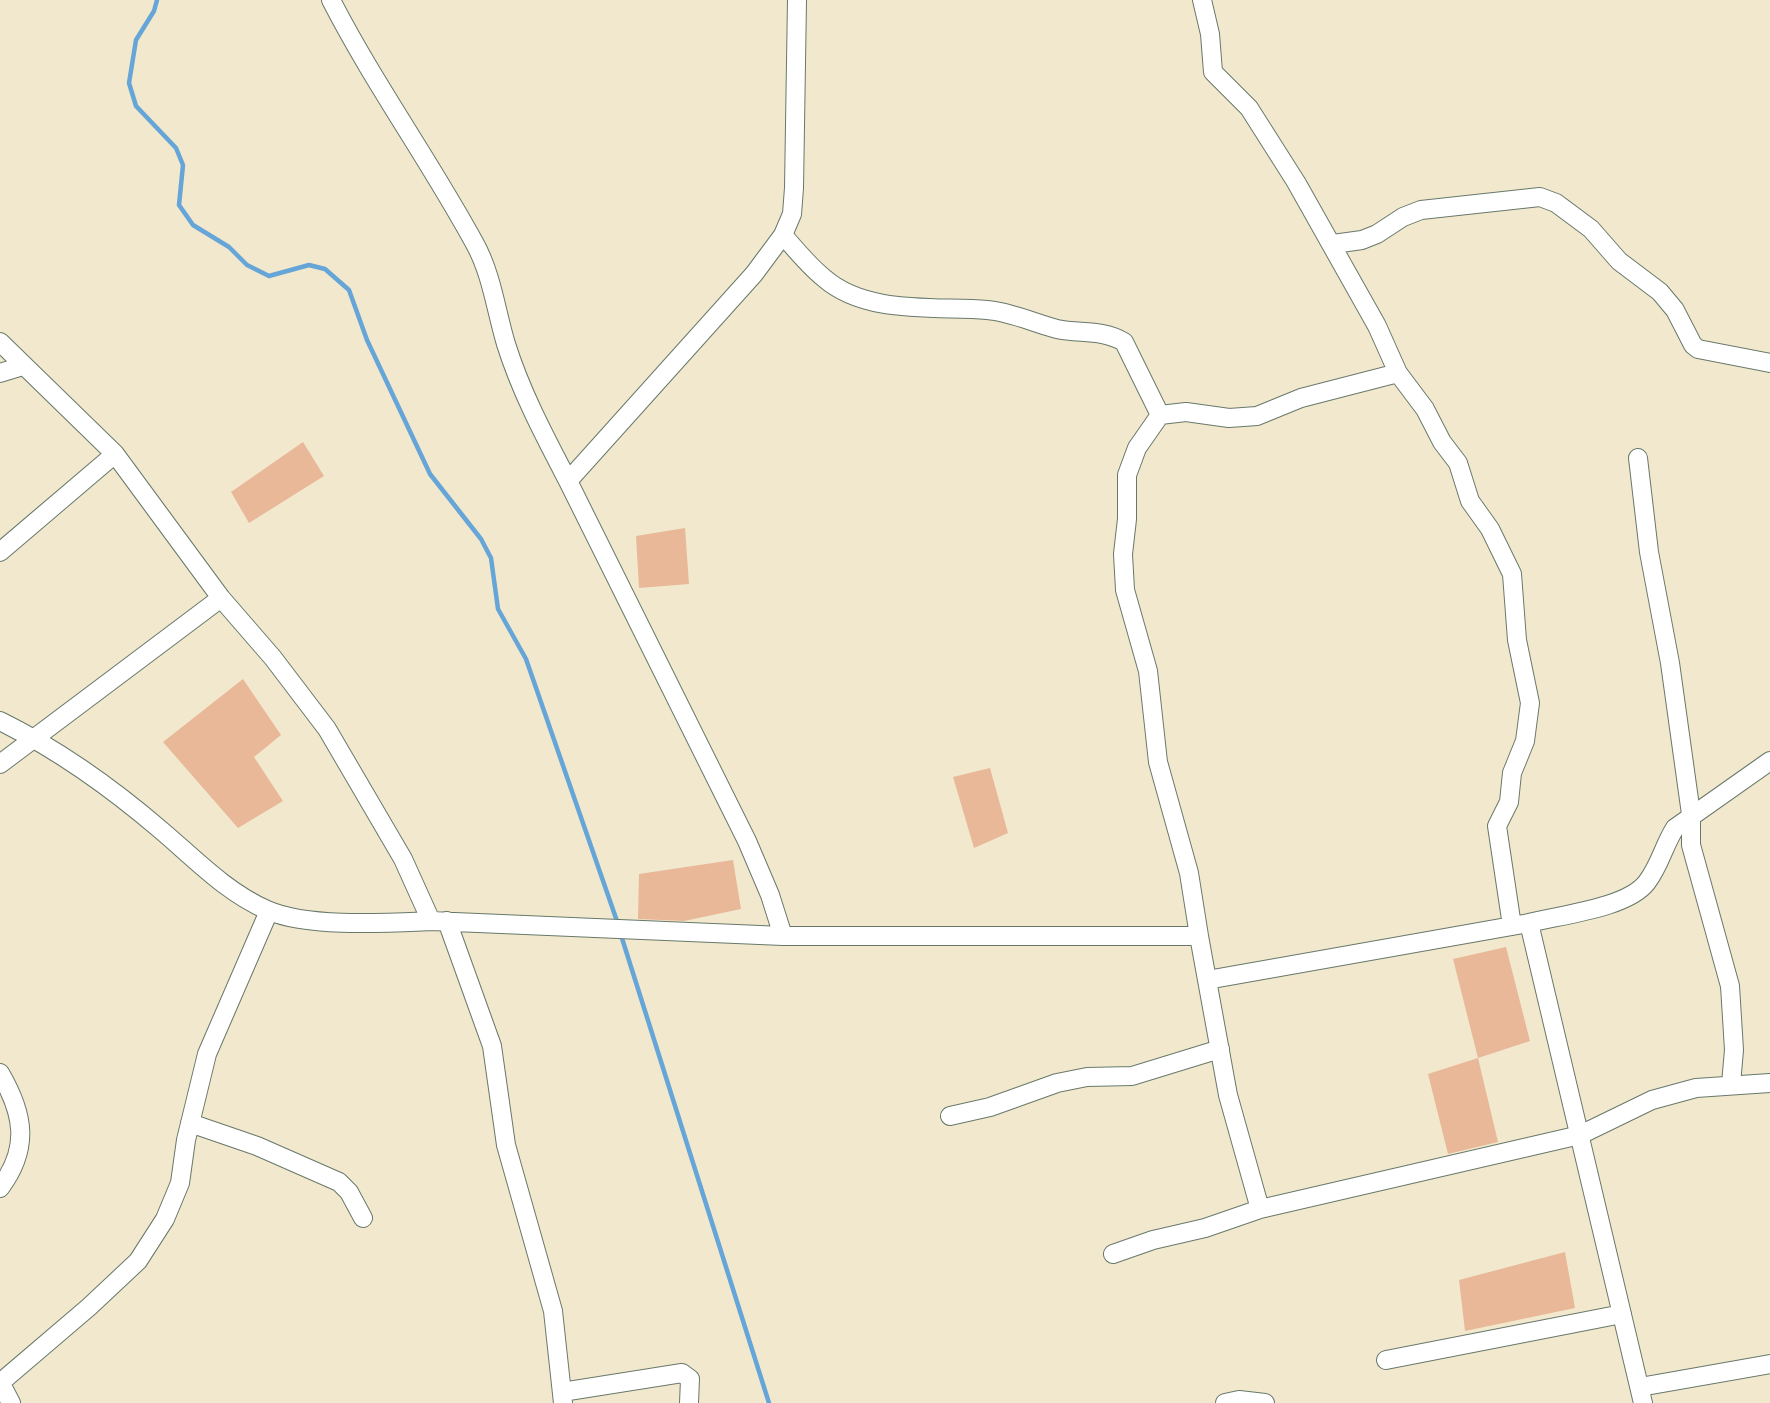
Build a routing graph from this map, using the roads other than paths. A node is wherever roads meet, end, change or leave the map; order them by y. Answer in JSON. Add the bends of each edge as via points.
{"nodes":[{"id":1,"x":331,"y":0,"type":"edge"},
{"id":2,"x":796,"y":0,"type":"edge"},
{"id":3,"x":1202,"y":0,"type":"edge"},
{"id":4,"x":783,"y":235,"type":"junction"},
{"id":5,"x":1333,"y":244,"type":"junction"},
{"id":6,"x":0,"y":342,"type":"edge"},
{"id":7,"x":1770,"y":363,"type":"edge"},
{"id":8,"x":22,"y":366,"type":"junction"},
{"id":9,"x":0,"y":373,"type":"edge"},
{"id":10,"x":1398,"y":373,"type":"junction"},
{"id":11,"x":1160,"y":415,"type":"junction"},
{"id":12,"x":115,"y":454,"type":"junction"},
{"id":13,"x":1638,"y":458,"type":"dead end"},
{"id":14,"x":568,"y":482,"type":"junction"},
{"id":15,"x":0,"y":552,"type":"edge"},
{"id":16,"x":221,"y":598,"type":"junction"},
{"id":17,"x":0,"y":721,"type":"edge"},
{"id":18,"x":34,"y":738,"type":"junction"},
{"id":19,"x":0,"y":764,"type":"edge"},
{"id":20,"x":1768,"y":765,"type":"edge"},
{"id":21,"x":1691,"y":814,"type":"junction"},
{"id":22,"x":269,"y":911,"type":"junction"},
{"id":23,"x":439,"y":921,"type":"junction"},
{"id":24,"x":1520,"y":924,"type":"junction"},
{"id":25,"x":783,"y":936,"type":"junction"},
{"id":26,"x":1199,"y":936,"type":"junction"},
{"id":27,"x":1207,"y":980,"type":"junction"},
{"id":28,"x":1220,"y":1049,"type":"junction"},
{"id":29,"x":0,"y":1073,"type":"edge"},
{"id":30,"x":1770,"y":1083,"type":"edge"},
{"id":31,"x":1731,"y":1084,"type":"junction"},
{"id":32,"x":950,"y":1116,"type":"dead end"},
{"id":33,"x":190,"y":1123,"type":"junction"},
{"id":34,"x":1580,"y":1135,"type":"junction"},
{"id":35,"x":0,"y":1188,"type":"edge"},
{"id":36,"x":1260,"y":1209,"type":"junction"},
{"id":37,"x":363,"y":1218,"type":"dead end"},
{"id":38,"x":1113,"y":1254,"type":"dead end"},
{"id":39,"x":1622,"y":1314,"type":"junction"},
{"id":40,"x":1386,"y":1360,"type":"dead end"},
{"id":41,"x":1770,"y":1364,"type":"edge"},
{"id":42,"x":0,"y":1382,"type":"edge"},
{"id":43,"x":1642,"y":1395,"type":"edge"},
{"id":44,"x":562,"y":1397,"type":"edge"},
{"id":45,"x":11,"y":1403,"type":"edge"},
{"id":46,"x":688,"y":1403,"type":"edge"},
{"id":47,"x":1225,"y":1403,"type":"edge"},
{"id":48,"x":1265,"y":1403,"type":"edge"}],
"edges":[{"from":1,"to":14,"type":"street","via":[[476,245],[507,346],[536,419]]},
{"from":2,"to":4,"type":"street","via":[[794,188],[792,214]]},
{"from":3,"to":5,"type":"street","via":[[1213,72],[1249,108]]},
{"from":4,"to":11,"type":"street","via":[[825,279],[849,295],[909,308],[988,310],[1058,329],[1113,335],[1124,342]]},
{"from":4,"to":14,"type":"street","via":[[754,274]]},
{"from":5,"to":7,"type":"street","via":[[1362,240],[1421,210],[1540,196],[1591,229],[1618,261],[1660,292],[1675,309],[1698,349]]},
{"from":5,"to":10,"type":"street"},
{"from":6,"to":8,"type":"street"},
{"from":8,"to":9,"type":"street"},
{"from":8,"to":12,"type":"street"},
{"from":10,"to":11,"type":"street","via":[[1300,398],[1257,416],[1229,418],[1186,412]]},
{"from":10,"to":24,"type":"street","via":[[1458,463],[1470,501],[1500,548],[1514,581],[1517,640],[1530,703],[1525,741],[1497,831]]},
{"from":11,"to":26,"type":"street","via":[[1137,448],[1127,475],[1125,590],[1148,671],[1158,762],[1189,873]]},
{"from":12,"to":15,"type":"street"},
{"from":12,"to":16,"type":"street"},
{"from":13,"to":21,"type":"street"},
{"from":14,"to":25,"type":"street","via":[[747,841]]},
{"from":16,"to":18,"type":"street"},
{"from":16,"to":23,"type":"street","via":[[327,729]]},
{"from":17,"to":18,"type":"street"},
{"from":18,"to":19,"type":"street"},
{"from":18,"to":22,"type":"street","via":[[100,781],[208,873]]},
{"from":20,"to":21,"type":"street"},
{"from":21,"to":24,"type":"street","via":[[1675,828],[1657,868],[1646,885],[1633,895]]},
{"from":21,"to":31,"type":"street","via":[[1695,867],[1730,986],[1734,1050]]},
{"from":22,"to":23,"type":"street","via":[[318,921]]},
{"from":22,"to":33,"type":"street","via":[[207,1054]]},
{"from":23,"to":25,"type":"street"},
{"from":23,"to":44,"type":"street","via":[[492,1046],[506,1145],[553,1311]]},
{"from":24,"to":27,"type":"street"},
{"from":24,"to":34,"type":"street"},
{"from":25,"to":26,"type":"street"},
{"from":26,"to":27,"type":"street"},
{"from":27,"to":28,"type":"street"},
{"from":28,"to":32,"type":"street","via":[[1132,1076],[1087,1077],[1057,1083],[990,1107]]},
{"from":28,"to":36,"type":"street","via":[[1228,1095]]},
{"from":29,"to":35,"type":"street","via":[[15,1099],[21,1125],[20,1149]]},
{"from":30,"to":31,"type":"street"},
{"from":31,"to":34,"type":"street","via":[[1696,1088],[1652,1100]]},
{"from":33,"to":37,"type":"street","via":[[257,1146],[339,1182],[350,1192]]},
{"from":33,"to":42,"type":"street","via":[[180,1183],[165,1219],[138,1261]]},
{"from":34,"to":36,"type":"street"},
{"from":34,"to":39,"type":"street"},
{"from":36,"to":38,"type":"street"},
{"from":39,"to":40,"type":"street"},
{"from":39,"to":43,"type":"street"},
{"from":41,"to":43,"type":"street"},
{"from":42,"to":45,"type":"street"},
{"from":44,"to":46,"type":"street","via":[[682,1373],[690,1379]]},
{"from":47,"to":48,"type":"street"}]}
